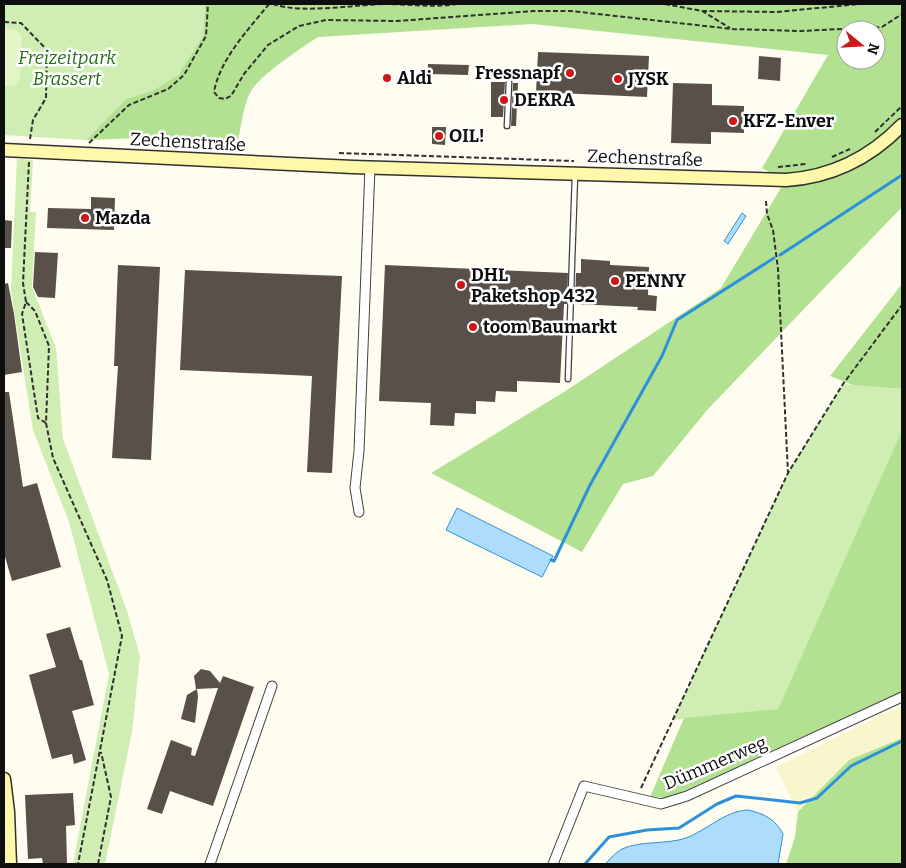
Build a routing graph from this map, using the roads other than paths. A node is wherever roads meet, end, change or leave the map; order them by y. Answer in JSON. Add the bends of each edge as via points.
{"nodes":[{"id":1,"x":509,"y":82,"type":"dead end"},
{"id":2,"x":902,"y":125,"type":"edge"},
{"id":3,"x":507,"y":126,"type":"dead end"},
{"id":4,"x":4,"y":150,"type":"edge"},
{"id":5,"x":577,"y":167,"type":"junction"},
{"id":6,"x":370,"y":168,"type":"junction"},
{"id":7,"x":568,"y":379,"type":"dead end"},
{"id":8,"x":360,"y":512,"type":"dead end"},
{"id":9,"x":272,"y":686,"type":"dead end"},
{"id":10,"x":902,"y":697,"type":"edge"},
{"id":11,"x":4,"y":779,"type":"edge"},
{"id":12,"x":10,"y":864,"type":"edge"},
{"id":13,"x":210,"y":864,"type":"edge"},
{"id":14,"x":553,"y":864,"type":"edge"}],
"edges":[{"from":1,"to":3,"type":"lane"},
{"from":2,"to":5,"type":"street","name":"Zechenstraße","via":[[881,145],[846,166],[800,179],[768,180]]},
{"from":4,"to":6,"type":"street","name":"Zechenstraße","via":[[30,145]]},
{"from":5,"to":6,"type":"street","name":"Zechenstraße"},
{"from":5,"to":7,"type":"lane"},
{"from":6,"to":8,"type":"street","via":[[355,488]]},
{"from":9,"to":13,"type":"street"},
{"from":10,"to":14,"type":"street","name":"Dümmerweg","via":[[687,796],[661,804],[584,786]]},
{"from":11,"to":12,"type":"street"}]}
